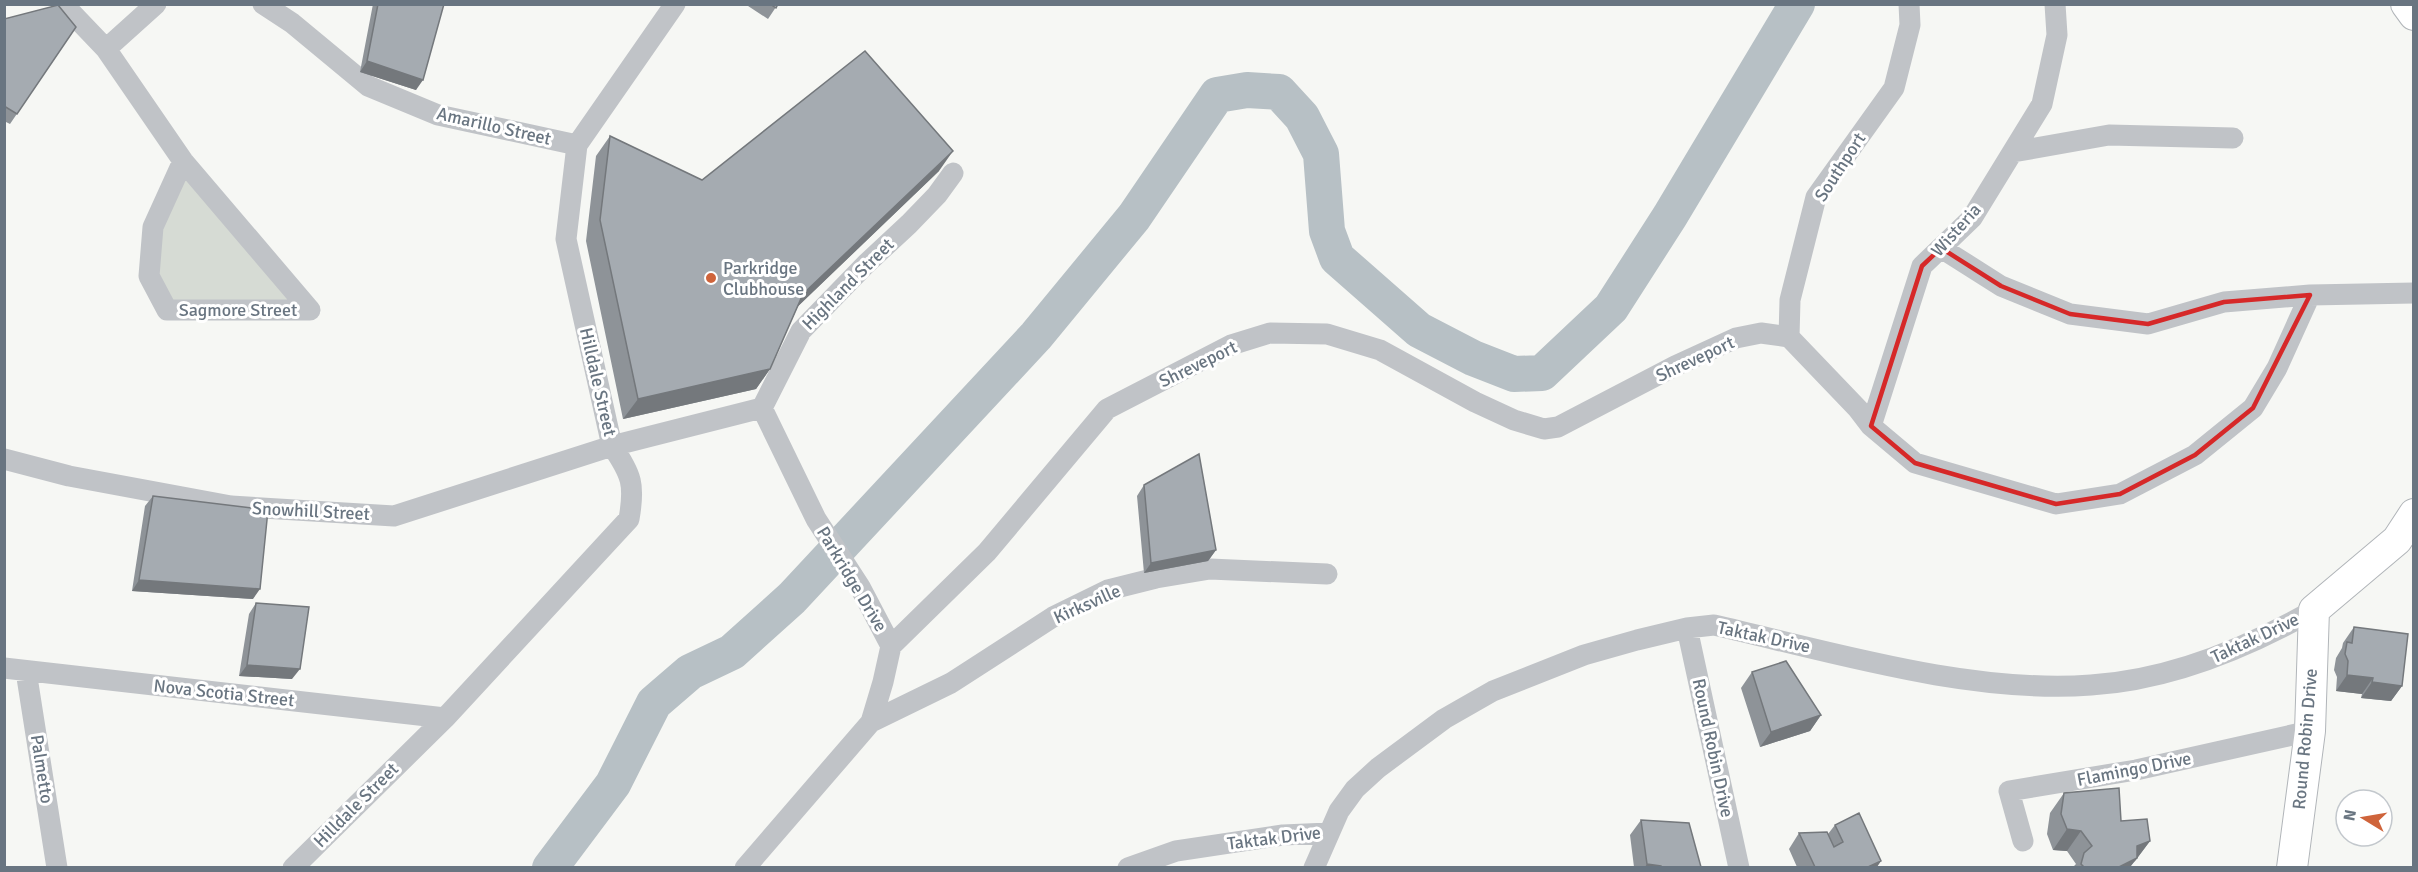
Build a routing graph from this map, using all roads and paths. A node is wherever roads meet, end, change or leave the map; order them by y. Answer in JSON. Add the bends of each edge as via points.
{"nodes":[{"id":1,"x":156,"y":4,"type":"edge"},
{"id":2,"x":264,"y":4,"type":"edge"},
{"id":3,"x":675,"y":4,"type":"edge"},
{"id":4,"x":1909,"y":4,"type":"edge"},
{"id":5,"x":2055,"y":4,"type":"edge"},
{"id":6,"x":2406,"y":4,"type":"edge"},
{"id":7,"x":57,"y":8,"type":"edge"},
{"id":8,"x":2414,"y":15,"type":"edge"},
{"id":9,"x":106,"y":50,"type":"junction"},
{"id":10,"x":2233,"y":138,"type":"dead end"},
{"id":11,"x":577,"y":145,"type":"junction"},
{"id":12,"x":2013,"y":152,"type":"junction"},
{"id":13,"x":183,"y":161,"type":"junction"},
{"id":14,"x":953,"y":173,"type":"edge"},
{"id":15,"x":1941,"y":248,"type":"junction"},
{"id":16,"x":2414,"y":293,"type":"edge"},
{"id":17,"x":2310,"y":295,"type":"junction"},
{"id":18,"x":1789,"y":337,"type":"junction"},
{"id":19,"x":762,"y":408,"type":"junction"},
{"id":20,"x":1871,"y":426,"type":"junction"},
{"id":21,"x":612,"y":446,"type":"junction"},
{"id":22,"x":4,"y":459,"type":"edge"},
{"id":23,"x":2414,"y":514,"type":"edge"},
{"id":24,"x":1327,"y":574,"type":"dead end"},
{"id":25,"x":2314,"y":610,"type":"junction"},
{"id":26,"x":1687,"y":628,"type":"junction"},
{"id":27,"x":891,"y":646,"type":"junction"},
{"id":28,"x":4,"y":668,"type":"edge"},
{"id":29,"x":26,"y":671,"type":"junction"},
{"id":30,"x":445,"y":718,"type":"junction"},
{"id":31,"x":871,"y":722,"type":"junction"},
{"id":32,"x":2310,"y":730,"type":"junction"},
{"id":33,"x":1329,"y":833,"type":"junction"},
{"id":34,"x":2023,"y":841,"type":"dead end"},
{"id":35,"x":57,"y":867,"type":"edge"},
{"id":36,"x":293,"y":867,"type":"edge"},
{"id":37,"x":745,"y":867,"type":"edge"},
{"id":38,"x":1128,"y":867,"type":"edge"},
{"id":39,"x":1314,"y":867,"type":"edge"},
{"id":40,"x":1739,"y":867,"type":"edge"},
{"id":41,"x":2292,"y":867,"type":"edge"}],
"edges":[{"from":1,"to":9,"type":"street"},
{"from":2,"to":11,"type":"street","name":"Amarillo Street","via":[[368,86],[438,115]]},
{"from":3,"to":11,"type":"street","name":"Hilldale Street"},
{"from":4,"to":18,"type":"street","name":"Southport","via":[[1910,26],[1894,88],[1816,197],[1790,300]]},
{"from":5,"to":12,"type":"street","name":"Wisteria","via":[[2057,35],[2042,105]]},
{"from":6,"to":8,"type":"street"},
{"from":7,"to":9,"type":"street","name":"Sagmore Street"},
{"from":9,"to":13,"type":"street","name":"Sagmore Street"},
{"from":10,"to":12,"type":"street","via":[[2109,135]]},
{"from":11,"to":21,"type":"street","name":"Hilldale Street","via":[[566,239]]},
{"from":12,"to":15,"type":"street","name":"Wisteria","via":[[1972,218]]},
{"from":13,"to":13,"type":"street","name":"Sagmore Street","via":[[243,231],[310,310],[167,310],[149,276],[153,227]]},
{"from":14,"to":19,"type":"street","name":"Highland Street","via":[[937,195],[801,331]]},
{"from":15,"to":17,"type":"street","via":[[2001,286],[2070,314],[2148,324],[2224,302]]},
{"from":15,"to":20,"type":"street","name":"Wisteria","via":[[1923,266]]},
{"from":16,"to":17,"type":"street"},
{"from":17,"to":20,"type":"street","via":[[2277,368],[2253,408],[2195,455],[2120,494],[2056,504],[2011,492],[1915,463]]},
{"from":18,"to":20,"type":"street"},
{"from":18,"to":27,"type":"street","name":"Shreveport","via":[[1761,333],[1736,338],[1558,427],[1544,429],[1475,402],[1380,350],[1327,334],[1270,333],[1232,345],[1107,409],[987,552]]},
{"from":19,"to":21,"type":"street"},
{"from":19,"to":27,"type":"street","name":"Parkridge Drive","via":[[816,519],[860,586]]},
{"from":21,"to":22,"type":"street","name":"Snowhill Street","via":[[393,516],[231,506],[69,476]]},
{"from":21,"to":30,"type":"street","name":"Hilldale Street","via":[[628,470],[633,496],[629,519]]},
{"from":23,"to":25,"type":"street","name":"Taktak Drive","via":[[2397,540]]},
{"from":24,"to":31,"type":"street","name":"Kirksville","via":[[1210,569],[1108,590],[1053,617],[951,683]]},
{"from":25,"to":26,"type":"street","name":"Taktak Drive","via":[[2269,636],[2215,659],[2092,685],[1991,682],[1890,665],[1714,625]]},
{"from":25,"to":32,"type":"street","name":"Round Robin Drive"},
{"from":26,"to":33,"type":"street","name":"Taktak Drive","via":[[1584,656],[1493,691],[1444,719],[1355,789]]},
{"from":26,"to":40,"type":"street","name":"Round Robin Drive"},
{"from":27,"to":31,"type":"street","name":"Parkridge Drive"},
{"from":28,"to":29,"type":"street","name":"Nova Scotia Street"},
{"from":29,"to":30,"type":"street","name":"Nova Scotia Street"},
{"from":29,"to":35,"type":"street","name":"Palmetto"},
{"from":30,"to":36,"type":"street","name":"Hilldale Street"},
{"from":31,"to":37,"type":"street","name":"Parkridge Drive"},
{"from":32,"to":34,"type":"street","name":"Flamingo Drive","via":[[2136,770],[2008,791]]},
{"from":32,"to":41,"type":"street","name":"Round Robin Drive"},
{"from":33,"to":38,"type":"street","name":"Taktak Drive","via":[[1283,835],[1176,851]]},
{"from":33,"to":39,"type":"street"}]}
